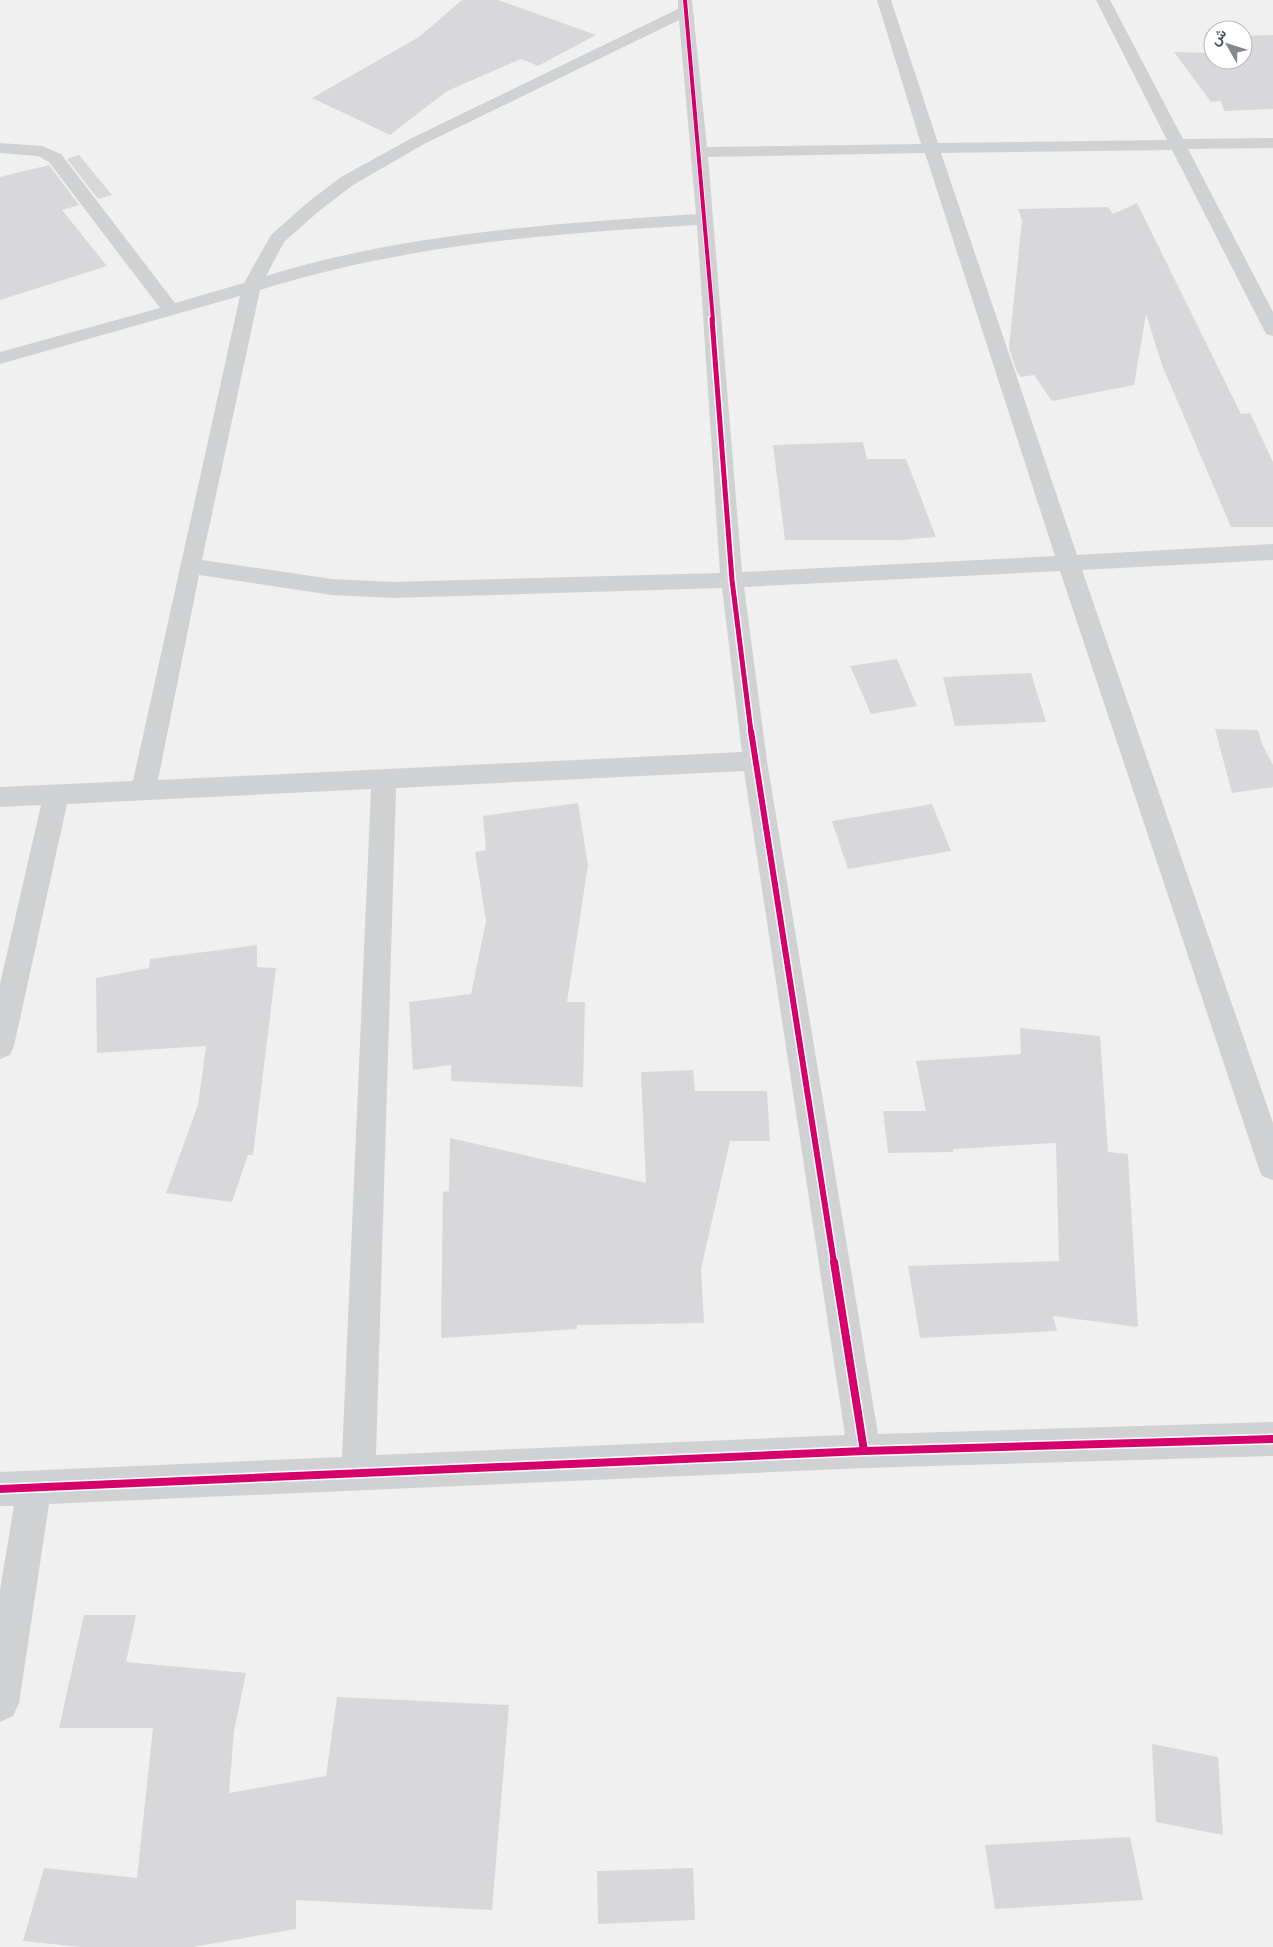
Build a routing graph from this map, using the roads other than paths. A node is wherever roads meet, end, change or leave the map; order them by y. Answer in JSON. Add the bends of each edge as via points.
{"nodes":[{"id":1,"x":884,"y":0,"type":"edge"},
{"id":2,"x":1103,"y":0,"type":"edge"},
{"id":3,"x":685,"y":6,"type":"edge"},
{"id":4,"x":1273,"y":143,"type":"edge"},
{"id":5,"x":1177,"y":144,"type":"junction"},
{"id":6,"x":0,"y":148,"type":"edge"},
{"id":7,"x":931,"y":148,"type":"junction"},
{"id":8,"x":698,"y":152,"type":"junction"},
{"id":9,"x":705,"y":219,"type":"junction"},
{"id":10,"x":251,"y":287,"type":"junction"},
{"id":11,"x":171,"y":310,"type":"junction"},
{"id":12,"x":1273,"y":330,"type":"edge"},
{"id":13,"x":0,"y":358,"type":"edge"},
{"id":14,"x":1273,"y":552,"type":"edge"},
{"id":15,"x":1068,"y":562,"type":"junction"},
{"id":16,"x":190,"y":566,"type":"junction"},
{"id":17,"x":732,"y":580,"type":"junction"},
{"id":18,"x":755,"y":761,"type":"junction"},
{"id":19,"x":384,"y":780,"type":"junction"},
{"id":20,"x":144,"y":789,"type":"junction"},
{"id":21,"x":56,"y":796,"type":"junction"},
{"id":22,"x":0,"y":797,"type":"edge"},
{"id":23,"x":0,"y":1046,"type":"edge"},
{"id":24,"x":1273,"y":1166,"type":"edge"},
{"id":25,"x":1273,"y":1439,"type":"edge"},
{"id":26,"x":864,"y":1451,"type":"junction"},
{"id":27,"x":358,"y":1472,"type":"junction"},
{"id":28,"x":34,"y":1487,"type":"junction"},
{"id":29,"x":0,"y":1489,"type":"edge"},
{"id":30,"x":0,"y":1703,"type":"edge"}],
"edges":[{"from":1,"to":7,"type":"street"},
{"from":2,"to":5,"type":"street"},
{"from":3,"to":8,"type":"street"},
{"from":3,"to":10,"type":"street","via":[[418,141],[347,181],[277,239]]},
{"from":4,"to":5,"type":"street"},
{"from":5,"to":7,"type":"street"},
{"from":5,"to":12,"type":"street"},
{"from":6,"to":11,"type":"street","via":[[42,151],[55,158]]},
{"from":7,"to":8,"type":"street"},
{"from":7,"to":15,"type":"street"},
{"from":8,"to":9,"type":"street"},
{"from":9,"to":10,"type":"street","via":[[564,228],[457,241],[330,264]]},
{"from":9,"to":17,"type":"street"},
{"from":10,"to":11,"type":"street"},
{"from":10,"to":16,"type":"street"},
{"from":11,"to":13,"type":"street"},
{"from":14,"to":15,"type":"street"},
{"from":15,"to":17,"type":"street"},
{"from":15,"to":24,"type":"street"},
{"from":16,"to":17,"type":"street","via":[[332,587],[393,590]]},
{"from":16,"to":20,"type":"street"},
{"from":17,"to":18,"type":"street"},
{"from":18,"to":19,"type":"street"},
{"from":18,"to":26,"type":"street"},
{"from":19,"to":20,"type":"street"},
{"from":19,"to":27,"type":"street"},
{"from":20,"to":21,"type":"street"},
{"from":21,"to":22,"type":"street"},
{"from":21,"to":23,"type":"street"},
{"from":25,"to":26,"type":"street"},
{"from":26,"to":27,"type":"street"},
{"from":27,"to":28,"type":"street"},
{"from":28,"to":29,"type":"street"},
{"from":28,"to":30,"type":"street"}]}
